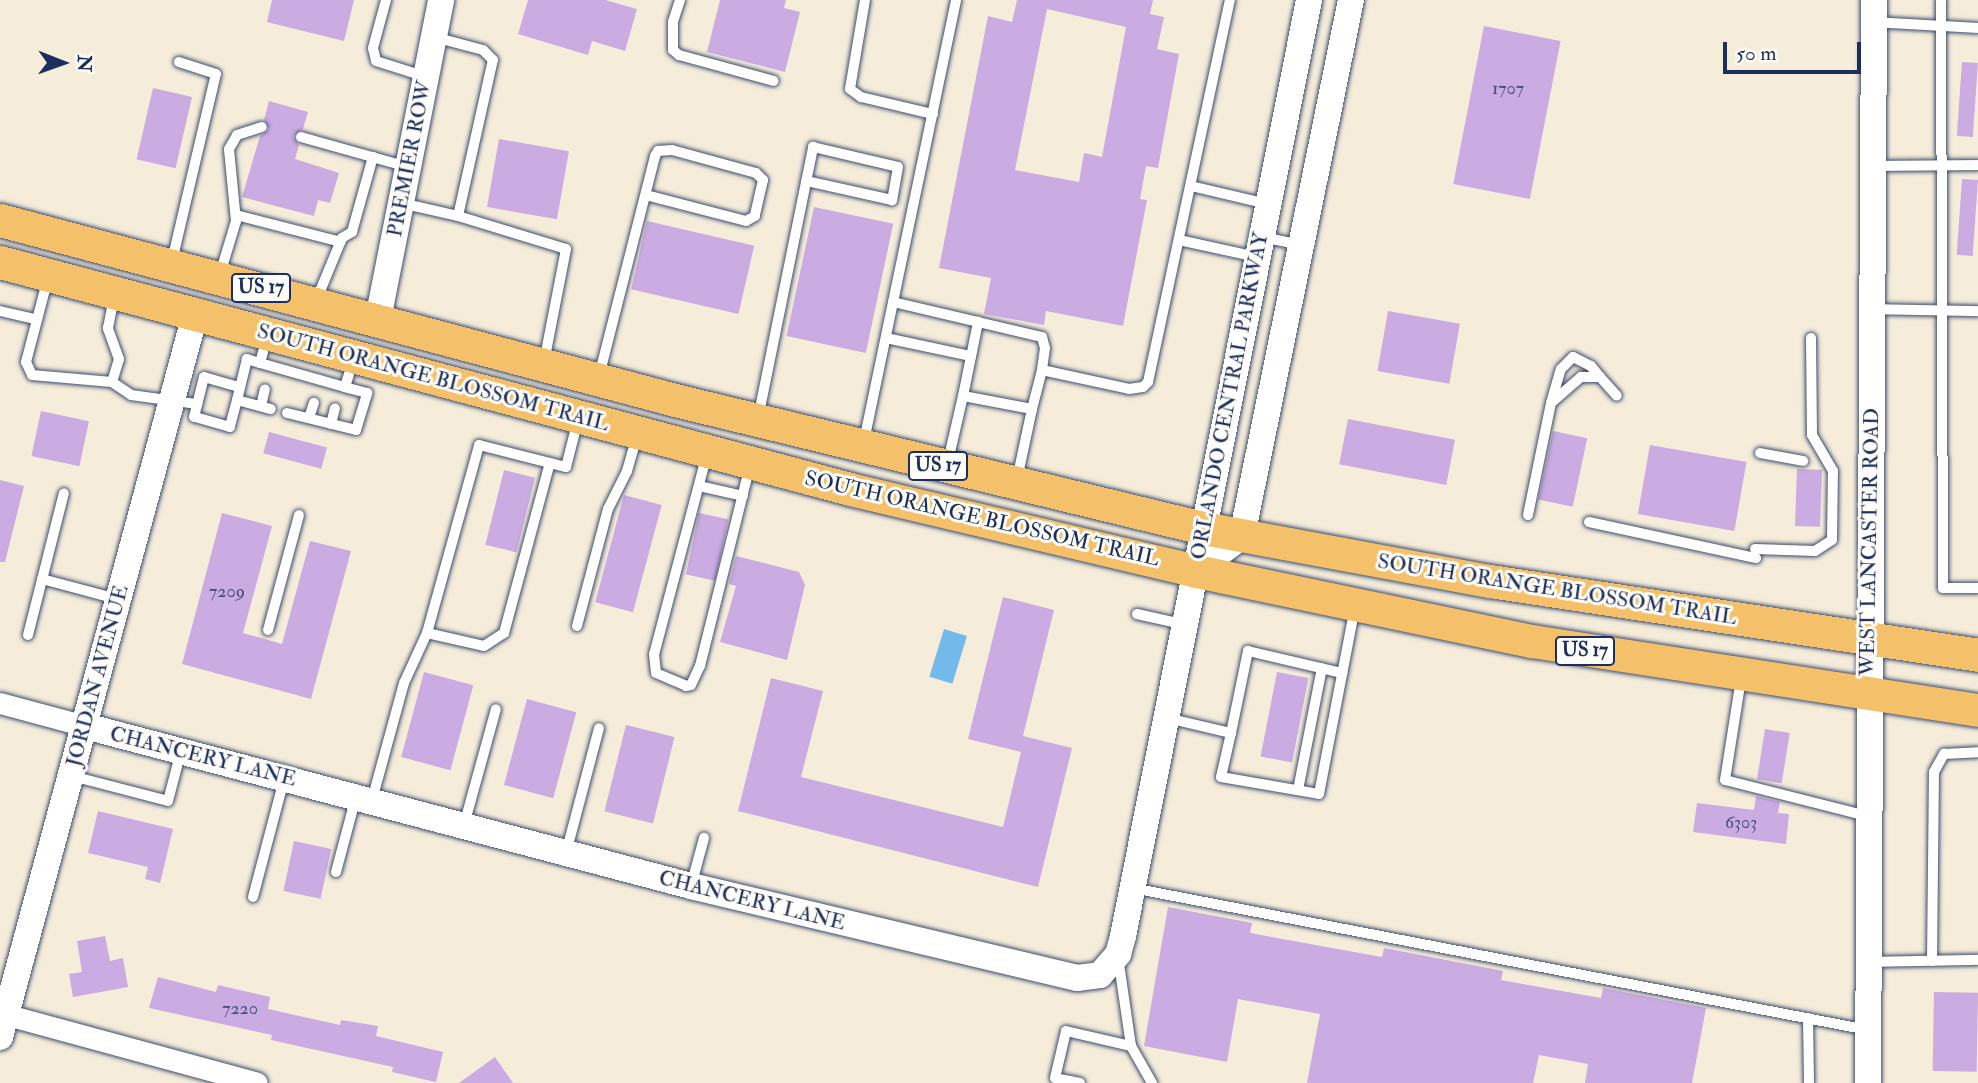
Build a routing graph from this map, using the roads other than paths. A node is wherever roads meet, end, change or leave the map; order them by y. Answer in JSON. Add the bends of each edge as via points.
{"nodes":[{"id":1,"x":386,"y":0,"type":"edge"},
{"id":2,"x":441,"y":0,"type":"edge"},
{"id":3,"x":680,"y":0,"type":"edge"},
{"id":4,"x":865,"y":0,"type":"edge"},
{"id":5,"x":956,"y":0,"type":"edge"},
{"id":6,"x":1230,"y":0,"type":"edge"},
{"id":7,"x":1309,"y":0,"type":"edge"},
{"id":8,"x":1351,"y":0,"type":"edge"},
{"id":9,"x":1941,"y":0,"type":"edge"},
{"id":10,"x":1873,"y":11,"type":"edge"},
{"id":11,"x":1940,"y":28,"type":"junction"},
{"id":12,"x":1978,"y":28,"type":"edge"},
{"id":13,"x":434,"y":37,"type":"junction"},
{"id":14,"x":179,"y":62,"type":"dead end"},
{"id":15,"x":426,"y":77,"type":"junction"},
{"id":16,"x":774,"y":81,"type":"dead end"},
{"id":17,"x":933,"y":114,"type":"junction"},
{"id":18,"x":262,"y":127,"type":"dead end"},
{"id":19,"x":301,"y":137,"type":"dead end"},
{"id":20,"x":373,"y":157,"type":"junction"},
{"id":21,"x":1943,"y":165,"type":"junction"},
{"id":22,"x":1978,"y":165,"type":"edge"},
{"id":23,"x":1873,"y":166,"type":"junction"},
{"id":24,"x":408,"y":167,"type":"junction"},
{"id":25,"x":806,"y":181,"type":"junction"},
{"id":26,"x":1191,"y":186,"type":"junction"},
{"id":27,"x":646,"y":195,"type":"junction"},
{"id":28,"x":401,"y":203,"type":"junction"},
{"id":29,"x":1268,"y":204,"type":"junction"},
{"id":30,"x":236,"y":215,"type":"junction"},
{"id":31,"x":458,"y":216,"type":"junction"},
{"id":32,"x":0,"y":220,"type":"edge"},
{"id":33,"x":1179,"y":240,"type":"junction"},
{"id":34,"x":341,"y":242,"type":"junction"},
{"id":35,"x":1301,"y":245,"type":"junction"},
{"id":36,"x":1259,"y":247,"type":"junction"},
{"id":37,"x":0,"y":262,"type":"edge"},
{"id":38,"x":171,"y":264,"type":"junction"},
{"id":39,"x":49,"y":276,"type":"junction"},
{"id":40,"x":219,"y":277,"type":"junction"},
{"id":41,"x":115,"y":293,"type":"junction"},
{"id":42,"x":315,"y":302,"type":"junction"},
{"id":43,"x":893,"y":302,"type":"junction"},
{"id":44,"x":1872,"y":309,"type":"junction"},
{"id":45,"x":1941,"y":310,"type":"junction"},
{"id":46,"x":0,"y":311,"type":"edge"},
{"id":47,"x":1978,"y":311,"type":"edge"},
{"id":48,"x":195,"y":315,"type":"junction"},
{"id":49,"x":36,"y":319,"type":"junction"},
{"id":50,"x":379,"y":319,"type":"junction"},
{"id":51,"x":978,"y":322,"type":"junction"},
{"id":52,"x":886,"y":338,"type":"junction"},
{"id":53,"x":1811,"y":338,"type":"dead end"},
{"id":54,"x":484,"y":347,"type":"junction"},
{"id":55,"x":971,"y":356,"type":"junction"},
{"id":56,"x":267,"y":358,"type":"junction"},
{"id":57,"x":544,"y":364,"type":"junction"},
{"id":58,"x":1042,"y":370,"type":"junction"},
{"id":59,"x":335,"y":376,"type":"junction"},
{"id":60,"x":427,"y":377,"type":"junction"},
{"id":61,"x":1600,"y":377,"type":"junction"},
{"id":62,"x":598,"y":379,"type":"junction"},
{"id":63,"x":112,"y":382,"type":"junction"},
{"id":64,"x":240,"y":387,"type":"junction"},
{"id":65,"x":265,"y":388,"type":"dead end"},
{"id":66,"x":962,"y":396,"type":"junction"},
{"id":67,"x":1617,"y":396,"type":"dead end"},
{"id":68,"x":237,"y":400,"type":"junction"},
{"id":69,"x":185,"y":402,"type":"junction"},
{"id":70,"x":314,"y":403,"type":"dead end"},
{"id":71,"x":1551,"y":403,"type":"junction"},
{"id":72,"x":335,"y":408,"type":"dead end"},
{"id":73,"x":1032,"y":409,"type":"junction"},
{"id":74,"x":220,"y":410,"type":"dead end"},
{"id":75,"x":287,"y":413,"type":"dead end"},
{"id":76,"x":579,"y":417,"type":"junction"},
{"id":77,"x":309,"y":418,"type":"junction"},
{"id":78,"x":758,"y":420,"type":"junction"},
{"id":79,"x":216,"y":423,"type":"junction"},
{"id":80,"x":331,"y":424,"type":"junction"},
{"id":81,"x":638,"y":433,"type":"junction"},
{"id":82,"x":862,"y":447,"type":"junction"},
{"id":83,"x":708,"y":451,"type":"junction"},
{"id":84,"x":1760,"y":453,"type":"dead end"},
{"id":85,"x":1803,"y":461,"type":"dead end"},
{"id":86,"x":550,"y":463,"type":"junction"},
{"id":87,"x":751,"y":463,"type":"junction"},
{"id":88,"x":946,"y":468,"type":"junction"},
{"id":89,"x":1016,"y":485,"type":"junction"},
{"id":90,"x":699,"y":486,"type":"junction"},
{"id":91,"x":64,"y":493,"type":"dead end"},
{"id":92,"x":743,"y":496,"type":"junction"},
{"id":93,"x":299,"y":515,"type":"dead end"},
{"id":94,"x":1528,"y":515,"type":"dead end"},
{"id":95,"x":1589,"y":522,"type":"dead end"},
{"id":96,"x":1203,"y":528,"type":"junction"},
{"id":97,"x":1241,"y":536,"type":"junction"},
{"id":98,"x":1196,"y":571,"type":"junction"},
{"id":99,"x":42,"y":579,"type":"junction"},
{"id":100,"x":1978,"y":589,"type":"edge"},
{"id":101,"x":119,"y":599,"type":"junction"},
{"id":102,"x":1355,"y":604,"type":"junction"},
{"id":103,"x":1138,"y":614,"type":"dead end"},
{"id":104,"x":1186,"y":625,"type":"junction"},
{"id":105,"x":577,"y":626,"type":"dead end"},
{"id":106,"x":268,"y":630,"type":"dead end"},
{"id":107,"x":427,"y":633,"type":"junction"},
{"id":108,"x":29,"y":635,"type":"dead end"},
{"id":109,"x":1870,"y":640,"type":"junction"},
{"id":110,"x":1978,"y":654,"type":"edge"},
{"id":111,"x":1322,"y":668,"type":"junction"},
{"id":112,"x":1342,"y":673,"type":"junction"},
{"id":113,"x":1741,"y":676,"type":"junction"},
{"id":114,"x":1868,"y":694,"type":"junction"},
{"id":115,"x":0,"y":703,"type":"edge"},
{"id":116,"x":496,"y":709,"type":"dead end"},
{"id":117,"x":1978,"y":709,"type":"edge"},
{"id":118,"x":1167,"y":718,"type":"junction"},
{"id":119,"x":85,"y":726,"type":"junction"},
{"id":120,"x":599,"y":728,"type":"dead end"},
{"id":121,"x":1231,"y":733,"type":"junction"},
{"id":122,"x":181,"y":751,"type":"junction"},
{"id":123,"x":1978,"y":752,"type":"edge"},
{"id":124,"x":71,"y":776,"type":"junction"},
{"id":125,"x":285,"y":778,"type":"junction"},
{"id":126,"x":1298,"y":790,"type":"junction"},
{"id":127,"x":364,"y":798,"type":"junction"},
{"id":128,"x":1867,"y":816,"type":"junction"},
{"id":129,"x":464,"y":825,"type":"junction"},
{"id":130,"x":704,"y":838,"type":"dead end"},
{"id":131,"x":566,"y":853,"type":"junction"},
{"id":132,"x":336,"y":872,"type":"dead end"},
{"id":133,"x":691,"y":886,"type":"junction"},
{"id":134,"x":1132,"y":888,"type":"junction"},
{"id":135,"x":253,"y":897,"type":"dead end"},
{"id":136,"x":1118,"y":954,"type":"junction"},
{"id":137,"x":1978,"y":960,"type":"edge"},
{"id":138,"x":1932,"y":961,"type":"junction"},
{"id":139,"x":1868,"y":962,"type":"junction"},
{"id":140,"x":1808,"y":1018,"type":"junction"},
{"id":141,"x":2,"y":1022,"type":"edge"},
{"id":142,"x":1868,"y":1030,"type":"junction"},
{"id":143,"x":1131,"y":1046,"type":"junction"},
{"id":144,"x":246,"y":1082,"type":"edge"},
{"id":145,"x":1080,"y":1083,"type":"edge"},
{"id":146,"x":1152,"y":1083,"type":"edge"},
{"id":147,"x":1809,"y":1083,"type":"edge"},
{"id":148,"x":1868,"y":1083,"type":"edge"}],
"edges":[{"from":1,"to":15,"type":"lane","via":[[373,48],[376,61]]},
{"from":2,"to":13,"type":"street","name":"PREMIER ROW"},
{"from":3,"to":16,"type":"lane","via":[[673,22],[673,50],[678,55]]},
{"from":4,"to":17,"type":"lane","via":[[850,89],[861,97]]},
{"from":5,"to":17,"type":"lane"},
{"from":6,"to":26,"type":"lane"},
{"from":7,"to":29,"type":"street","name":"ORLANDO CENTRAL PARKWAY"},
{"from":8,"to":35,"type":"street","name":"ORLANDO CENTRAL PARKWAY"},
{"from":9,"to":11,"type":"lane"},
{"from":10,"to":11,"type":"lane"},
{"from":10,"to":23,"type":"street","name":"WEST LANCASTER ROAD"},
{"from":11,"to":12,"type":"lane"},
{"from":11,"to":21,"type":"lane"},
{"from":13,"to":15,"type":"street","name":"PREMIER ROW"},
{"from":13,"to":31,"type":"lane","via":[[483,50],[493,60]]},
{"from":14,"to":38,"type":"lane","via":[[216,74]]},
{"from":15,"to":24,"type":"street","name":"PREMIER ROW"},
{"from":17,"to":43,"type":"lane"},
{"from":18,"to":30,"type":"lane","via":[[237,135],[229,149]]},
{"from":19,"to":20,"type":"lane"},
{"from":20,"to":24,"type":"lane"},
{"from":20,"to":34,"type":"lane","via":[[352,232]]},
{"from":21,"to":22,"type":"lane"},
{"from":21,"to":23,"type":"lane"},
{"from":21,"to":45,"type":"lane"},
{"from":23,"to":44,"type":"street","name":"WEST LANCASTER ROAD"},
{"from":24,"to":28,"type":"street","name":"PREMIER ROW"},
{"from":25,"to":25,"type":"lane","via":[[813,147],[898,167],[892,200]]},
{"from":25,"to":78,"type":"lane"},
{"from":26,"to":29,"type":"lane"},
{"from":26,"to":33,"type":"lane"},
{"from":27,"to":27,"type":"lane","via":[[655,156],[664,148],[756,173],[763,180],[755,216],[746,221]]},
{"from":27,"to":62,"type":"lane"},
{"from":28,"to":31,"type":"lane"},
{"from":28,"to":50,"type":"street","name":"PREMIER ROW"},
{"from":29,"to":36,"type":"street","name":"ORLANDO CENTRAL PARKWAY"},
{"from":30,"to":34,"type":"lane"},
{"from":30,"to":40,"type":"lane"},
{"from":31,"to":57,"type":"lane","via":[[566,249]]},
{"from":32,"to":38,"type":"main road","name":"SOUTH ORANGE BLOSSOM TRAIL","number":"US 17"},
{"from":33,"to":36,"type":"lane"},
{"from":33,"to":58,"type":"lane","via":[[1152,371],[1143,387],[1129,389]]},
{"from":34,"to":42,"type":"lane"},
{"from":35,"to":36,"type":"lane"},
{"from":35,"to":97,"type":"street","name":"ORLANDO CENTRAL PARKWAY"},
{"from":36,"to":96,"type":"street","name":"ORLANDO CENTRAL PARKWAY"},
{"from":37,"to":39,"type":"main road","name":"SOUTH ORANGE BLOSSOM TRAIL","number":"US 17"},
{"from":38,"to":40,"type":"main road","name":"SOUTH ORANGE BLOSSOM TRAIL","number":"US 17"},
{"from":39,"to":41,"type":"main road","name":"SOUTH ORANGE BLOSSOM TRAIL","number":"US 17"},
{"from":39,"to":49,"type":"lane"},
{"from":40,"to":42,"type":"main road","name":"SOUTH ORANGE BLOSSOM TRAIL","number":"US 17"},
{"from":41,"to":48,"type":"main road","name":"SOUTH ORANGE BLOSSOM TRAIL","number":"US 17"},
{"from":41,"to":63,"type":"lane","via":[[108,328],[119,359]]},
{"from":42,"to":50,"type":"main road","name":"SOUTH ORANGE BLOSSOM TRAIL","number":"US 17"},
{"from":43,"to":51,"type":"lane"},
{"from":43,"to":52,"type":"lane"},
{"from":44,"to":45,"type":"lane"},
{"from":44,"to":109,"type":"street","name":"WEST LANCASTER ROAD"},
{"from":45,"to":47,"type":"lane"},
{"from":45,"to":100,"type":"lane","via":[[1943,588]]},
{"from":46,"to":49,"type":"lane"},
{"from":48,"to":56,"type":"main road","name":"SOUTH ORANGE BLOSSOM TRAIL","number":"US 17"},
{"from":48,"to":69,"type":"street","name":"JORDAN AVENUE"},
{"from":49,"to":63,"type":"lane","via":[[26,362],[32,375]]},
{"from":50,"to":54,"type":"main road","name":"SOUTH ORANGE BLOSSOM TRAIL","number":"US 17"},
{"from":50,"to":59,"type":"main road"},
{"from":51,"to":55,"type":"lane"},
{"from":51,"to":58,"type":"lane","via":[[1042,337]]},
{"from":52,"to":55,"type":"lane"},
{"from":52,"to":82,"type":"lane"},
{"from":53,"to":95,"type":"lane","via":[[1812,435],[1833,471],[1832,540],[1826,548],[1755,553]]},
{"from":54,"to":57,"type":"main road","name":"SOUTH ORANGE BLOSSOM TRAIL","number":"US 17"},
{"from":54,"to":60,"type":"main road","via":[[457,349],[438,360]]},
{"from":55,"to":66,"type":"lane"},
{"from":56,"to":59,"type":"main road","name":"SOUTH ORANGE BLOSSOM TRAIL","number":"US 17"},
{"from":56,"to":59,"type":"lane","via":[[293,374]]},
{"from":56,"to":64,"type":"lane","via":[[247,359]]},
{"from":57,"to":62,"type":"main road","name":"SOUTH ORANGE BLOSSOM TRAIL","number":"US 17"},
{"from":58,"to":73,"type":"lane"},
{"from":59,"to":60,"type":"main road","name":"SOUTH ORANGE BLOSSOM TRAIL","number":"US 17"},
{"from":59,"to":80,"type":"lane","via":[[366,393],[356,430]]},
{"from":60,"to":76,"type":"main road","name":"SOUTH ORANGE BLOSSOM TRAIL","number":"US 17"},
{"from":61,"to":67,"type":"lane"},
{"from":61,"to":71,"type":"lane","via":[[1581,377]]},
{"from":61,"to":71,"type":"lane","via":[[1573,357],[1561,369]]},
{"from":62,"to":78,"type":"main road","name":"SOUTH ORANGE BLOSSOM TRAIL","number":"US 17"},
{"from":63,"to":69,"type":"lane","via":[[131,395]]},
{"from":64,"to":68,"type":"lane"},
{"from":64,"to":69,"type":"lane","via":[[226,387],[204,377]]},
{"from":65,"to":68,"type":"lane","via":[[266,407]]},
{"from":66,"to":73,"type":"lane"},
{"from":66,"to":88,"type":"lane"},
{"from":68,"to":79,"type":"lane","via":[[230,427]]},
{"from":69,"to":79,"type":"lane","via":[[194,417]]},
{"from":69,"to":101,"type":"street","name":"JORDAN AVENUE"},
{"from":70,"to":77,"type":"lane"},
{"from":71,"to":94,"type":"lane"},
{"from":72,"to":80,"type":"lane"},
{"from":73,"to":89,"type":"lane"},
{"from":74,"to":79,"type":"lane"},
{"from":75,"to":77,"type":"lane"},
{"from":76,"to":81,"type":"main road","name":"SOUTH ORANGE BLOSSOM TRAIL","number":"US 17"},
{"from":76,"to":86,"type":"lane","via":[[566,467]]},
{"from":77,"to":80,"type":"lane"},
{"from":78,"to":82,"type":"main road","name":"SOUTH ORANGE BLOSSOM TRAIL","number":"US 17"},
{"from":81,"to":83,"type":"main road","name":"SOUTH ORANGE BLOSSOM TRAIL","number":"US 17"},
{"from":81,"to":105,"type":"lane","via":[[627,471],[607,509]]},
{"from":82,"to":88,"type":"main road","name":"SOUTH ORANGE BLOSSOM TRAIL","number":"US 17"},
{"from":83,"to":87,"type":"main road","name":"SOUTH ORANGE BLOSSOM TRAIL","number":"US 17"},
{"from":83,"to":90,"type":"lane"},
{"from":84,"to":85,"type":"lane"},
{"from":86,"to":107,"type":"lane","via":[[504,633],[484,646]]},
{"from":86,"to":107,"type":"lane","via":[[479,445]]},
{"from":87,"to":92,"type":"lane"},
{"from":87,"to":98,"type":"main road","name":"SOUTH ORANGE BLOSSOM TRAIL","number":"US 17"},
{"from":88,"to":89,"type":"main road","name":"SOUTH ORANGE BLOSSOM TRAIL","number":"US 17"},
{"from":89,"to":96,"type":"main road","name":"SOUTH ORANGE BLOSSOM TRAIL","number":"US 17"},
{"from":90,"to":92,"type":"lane"},
{"from":90,"to":92,"type":"lane","via":[[654,654],[661,677],[691,685],[700,666]]},
{"from":91,"to":99,"type":"lane"},
{"from":93,"to":106,"type":"lane"},
{"from":96,"to":97,"type":"main road","name":"SOUTH ORANGE BLOSSOM TRAIL","number":"US 17"},
{"from":96,"to":98,"type":"street","name":"ORLANDO CENTRAL PARKWAY"},
{"from":97,"to":98,"type":"street","name":"ORLANDO CENTRAL PARKWAY"},
{"from":97,"to":109,"type":"main road","name":"SOUTH ORANGE BLOSSOM TRAIL","number":"US 17"},
{"from":98,"to":102,"type":"main road","name":"SOUTH ORANGE BLOSSOM TRAIL","number":"US 17"},
{"from":98,"to":104,"type":"street"},
{"from":99,"to":101,"type":"lane"},
{"from":99,"to":108,"type":"lane"},
{"from":101,"to":119,"type":"street","name":"JORDAN AVENUE"},
{"from":102,"to":112,"type":"lane"},
{"from":102,"to":113,"type":"main road","name":"SOUTH ORANGE BLOSSOM TRAIL","number":"US 17","via":[[1532,641]]},
{"from":103,"to":104,"type":"lane"},
{"from":104,"to":118,"type":"street"},
{"from":107,"to":127,"type":"lane","via":[[404,683]]},
{"from":109,"to":110,"type":"main road","name":"SOUTH ORANGE BLOSSOM TRAIL","number":"US 17"},
{"from":109,"to":114,"type":"street","name":"WEST LANCASTER ROAD"},
{"from":111,"to":112,"type":"lane"},
{"from":111,"to":121,"type":"lane","via":[[1248,652]]},
{"from":111,"to":126,"type":"lane"},
{"from":112,"to":126,"type":"lane","via":[[1319,794]]},
{"from":113,"to":114,"type":"main road","name":"SOUTH ORANGE BLOSSOM TRAIL","number":"US 17"},
{"from":113,"to":128,"type":"lane","via":[[1725,780]]},
{"from":114,"to":117,"type":"main road","name":"SOUTH ORANGE BLOSSOM TRAIL","number":"US 17"},
{"from":114,"to":128,"type":"street","name":"WEST LANCASTER ROAD"},
{"from":115,"to":119,"type":"street","name":"CHANCERY LANE"},
{"from":116,"to":129,"type":"lane"},
{"from":118,"to":121,"type":"lane"},
{"from":118,"to":134,"type":"street"},
{"from":119,"to":122,"type":"street","name":"CHANCERY LANE"},
{"from":119,"to":124,"type":"street","name":"JORDAN AVENUE"},
{"from":120,"to":131,"type":"lane"},
{"from":121,"to":126,"type":"lane","via":[[1221,777]]},
{"from":122,"to":124,"type":"lane","via":[[168,801]]},
{"from":122,"to":125,"type":"street","name":"CHANCERY LANE"},
{"from":123,"to":138,"type":"lane","via":[[1944,754],[1934,772]]},
{"from":124,"to":141,"type":"street","name":"JORDAN AVENUE"},
{"from":125,"to":127,"type":"street","name":"CHANCERY LANE"},
{"from":125,"to":135,"type":"lane"},
{"from":127,"to":129,"type":"street","name":"CHANCERY LANE"},
{"from":127,"to":132,"type":"lane"},
{"from":128,"to":139,"type":"street","name":"WEST LANCASTER ROAD"},
{"from":129,"to":131,"type":"street","name":"CHANCERY LANE"},
{"from":130,"to":133,"type":"lane"},
{"from":131,"to":133,"type":"street","name":"CHANCERY LANE"},
{"from":133,"to":136,"type":"street","name":"CHANCERY LANE","via":[[1077,978],[1100,975]]},
{"from":134,"to":136,"type":"street"},
{"from":134,"to":140,"type":"lane"},
{"from":136,"to":143,"type":"lane"},
{"from":137,"to":138,"type":"lane"},
{"from":138,"to":139,"type":"lane"},
{"from":139,"to":142,"type":"street","name":"WEST LANCASTER ROAD"},
{"from":140,"to":142,"type":"lane"},
{"from":140,"to":147,"type":"lane"},
{"from":141,"to":144,"type":"street"},
{"from":142,"to":148,"type":"street","name":"WEST LANCASTER ROAD"},
{"from":143,"to":145,"type":"lane","via":[[1066,1031],[1055,1078]]},
{"from":143,"to":146,"type":"lane"}]}
